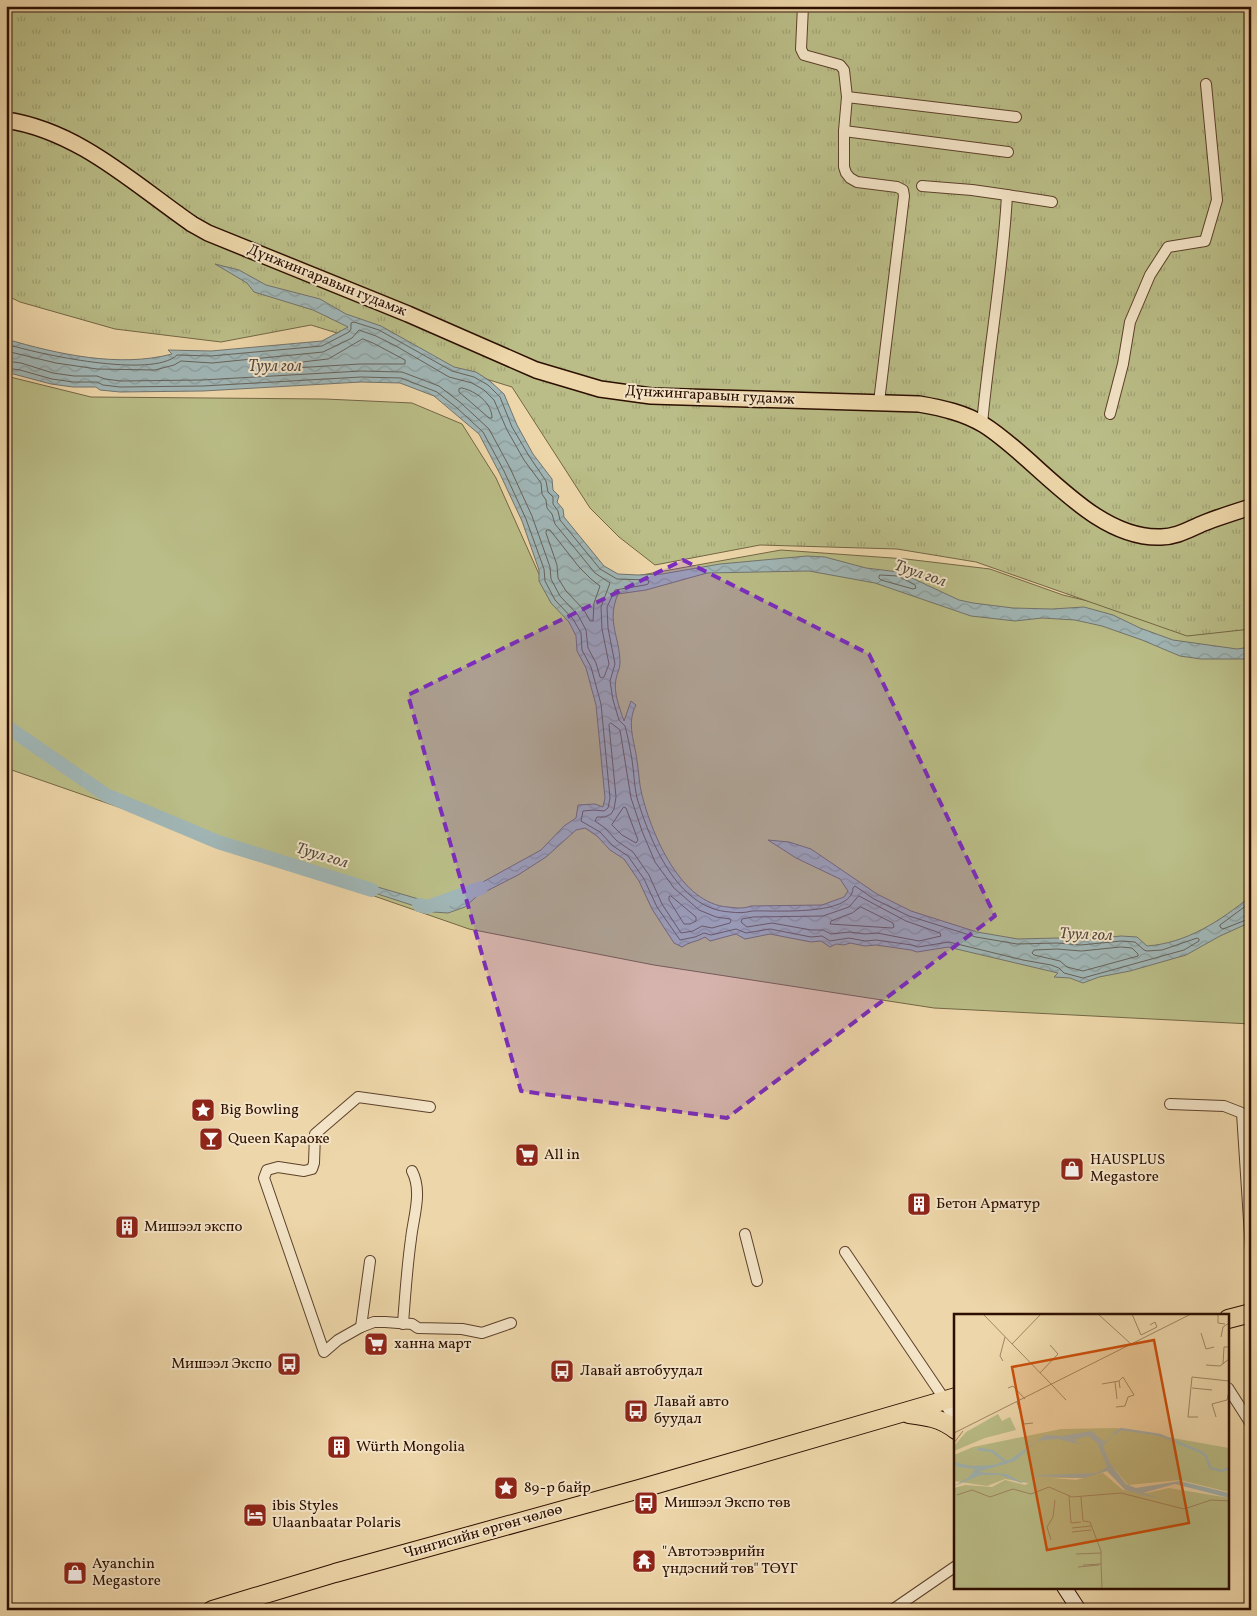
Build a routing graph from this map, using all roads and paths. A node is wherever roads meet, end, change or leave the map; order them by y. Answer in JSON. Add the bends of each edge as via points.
{"nodes":[{"id":1,"x":803,"y":6,"type":"edge"},
{"id":2,"x":1206,"y":84,"type":"dead end"},
{"id":3,"x":847,"y":97,"type":"junction"},
{"id":4,"x":1016,"y":117,"type":"dead end"},
{"id":5,"x":6,"y":120,"type":"edge"},
{"id":6,"x":844,"y":132,"type":"junction"},
{"id":7,"x":1008,"y":152,"type":"dead end"},
{"id":8,"x":922,"y":186,"type":"dead end"},
{"id":9,"x":1007,"y":195,"type":"junction"},
{"id":10,"x":1052,"y":202,"type":"dead end"},
{"id":11,"x":879,"y":402,"type":"junction"},
{"id":12,"x":1110,"y":414,"type":"dead end"},
{"id":13,"x":982,"y":424,"type":"junction"},
{"id":14,"x":1251,"y":507,"type":"edge"},
{"id":15,"x":1170,"y":1104,"type":"dead end"},
{"id":16,"x":430,"y":1107,"type":"dead end"},
{"id":17,"x":412,"y":1171,"type":"dead end"},
{"id":18,"x":745,"y":1234,"type":"dead end"},
{"id":19,"x":1251,"y":1251,"type":"edge"},
{"id":20,"x":845,"y":1252,"type":"dead end"},
{"id":21,"x":370,"y":1261,"type":"dead end"},
{"id":22,"x":757,"y":1281,"type":"dead end"},
{"id":23,"x":1251,"y":1313,"type":"edge"},
{"id":24,"x":1230,"y":1318,"type":"edge"},
{"id":25,"x":511,"y":1323,"type":"dead end"},
{"id":26,"x":403,"y":1324,"type":"junction"},
{"id":27,"x":361,"y":1327,"type":"junction"},
{"id":28,"x":1230,"y":1391,"type":"edge"},
{"id":29,"x":950,"y":1398,"type":"edge"},
{"id":30,"x":954,"y":1411,"type":"edge"},
{"id":31,"x":901,"y":1413,"type":"junction"},
{"id":32,"x":1251,"y":1424,"type":"edge"},
{"id":33,"x":954,"y":1429,"type":"edge"},
{"id":34,"x":954,"y":1567,"type":"edge"},
{"id":35,"x":1065,"y":1588,"type":"edge"},
{"id":36,"x":212,"y":1610,"type":"edge"},
{"id":37,"x":892,"y":1610,"type":"edge"},
{"id":38,"x":1078,"y":1610,"type":"edge"}],
"edges":[{"from":1,"to":3,"type":"street","via":[[801,49],[804,55],[840,65],[844,70]]},
{"from":2,"to":12,"type":"street","via":[[1217,200],[1205,241],[1168,247],[1150,275],[1130,322]]},
{"from":3,"to":4,"type":"street"},
{"from":3,"to":6,"type":"street"},
{"from":5,"to":11,"type":"main road","name":"Дүнжингаравын гудамж","via":[[41,128],[82,146],[208,233],[559,378],[600,389],[651,396]]},
{"from":6,"to":7,"type":"street"},
{"from":6,"to":11,"type":"street","via":[[844,167],[850,178],[857,182],[897,187],[903,190],[904,196]]},
{"from":8,"to":9,"type":"street"},
{"from":9,"to":10,"type":"street"},
{"from":9,"to":13,"type":"street"},
{"from":11,"to":13,"type":"main road","name":"Дүнжингаравын гудамж","via":[[920,404],[959,413]]},
{"from":13,"to":14,"type":"main road","name":"Дүнжингаравын гудамж","via":[[1088,510],[1126,532],[1149,536],[1176,535]]},
{"from":15,"to":19,"type":"street","via":[[1224,1106],[1242,1113]]},
{"from":16,"to":27,"type":"street","via":[[358,1097],[315,1134],[312,1169],[278,1167],[267,1170],[264,1178],[324,1352]]},
{"from":17,"to":26,"type":"street","via":[[416,1178],[416,1206]]},
{"from":18,"to":22,"type":"street"},
{"from":20,"to":29,"type":"street"},
{"from":21,"to":27,"type":"street"},
{"from":23,"to":24,"type":"highway"},
{"from":25,"to":26,"type":"street","via":[[482,1333]]},
{"from":26,"to":27,"type":"street","via":[[374,1322]]},
{"from":28,"to":32,"type":"street"},
{"from":29,"to":30,"type":"main road"},
{"from":29,"to":31,"type":"highway","name":"Чингисийн өргөн чөлөө"},
{"from":31,"to":33,"type":"highway","via":[[928,1416]]},
{"from":31,"to":36,"type":"highway","name":"Чингисийн өргөн чөлөө"},
{"from":34,"to":37,"type":"street"},
{"from":35,"to":38,"type":"main road"}]}
